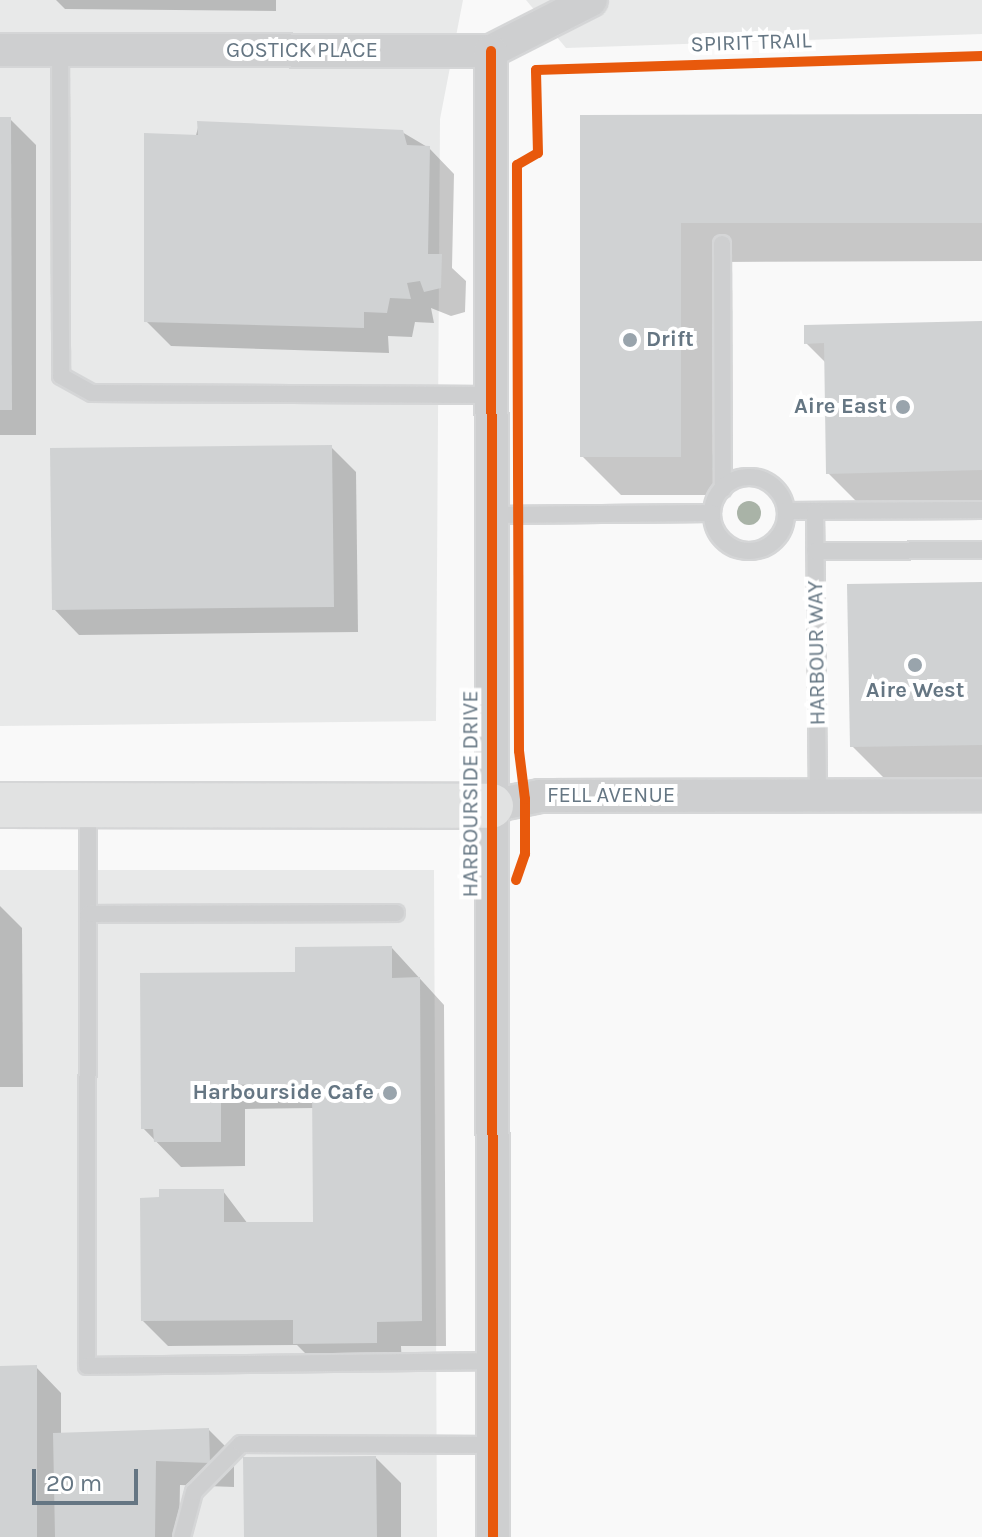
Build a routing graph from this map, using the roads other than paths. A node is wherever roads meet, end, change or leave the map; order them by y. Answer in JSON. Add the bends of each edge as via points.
{"nodes":[{"id":1,"x":591,"y":0,"type":"edge"},
{"id":2,"x":0,"y":50,"type":"edge"},
{"id":3,"x":60,"y":50,"type":"junction"},
{"id":4,"x":491,"y":51,"type":"junction"},
{"id":5,"x":722,"y":244,"type":"dead end"},
{"id":6,"x":491,"y":395,"type":"junction"},
{"id":7,"x":723,"y":489,"type":"junction"},
{"id":8,"x":982,"y":510,"type":"edge"},
{"id":9,"x":786,"y":511,"type":"junction"},
{"id":10,"x":815,"y":511,"type":"junction"},
{"id":11,"x":712,"y":513,"type":"junction"},
{"id":12,"x":491,"y":515,"type":"junction"},
{"id":13,"x":982,"y":550,"type":"edge"},
{"id":14,"x":815,"y":551,"type":"junction"},
{"id":15,"x":818,"y":795,"type":"junction"},
{"id":16,"x":982,"y":795,"type":"edge"},
{"id":17,"x":0,"y":805,"type":"edge"},
{"id":18,"x":88,"y":805,"type":"junction"},
{"id":19,"x":491,"y":806,"type":"junction"},
{"id":20,"x":396,"y":913,"type":"dead end"},
{"id":21,"x":88,"y":914,"type":"junction"},
{"id":22,"x":493,"y":1361,"type":"junction"},
{"id":23,"x":493,"y":1445,"type":"junction"},
{"id":24,"x":182,"y":1537,"type":"edge"},
{"id":25,"x":493,"y":1537,"type":"edge"}],
"edges":[{"from":1,"to":4,"type":"street","name":"GOSTICK PLACE"},
{"from":2,"to":3,"type":"street","name":"GOSTICK PLACE"},
{"from":3,"to":4,"type":"street","name":"GOSTICK PLACE"},
{"from":3,"to":6,"type":"lane","via":[[61,376],[92,393]]},
{"from":4,"to":6,"type":"street","name":"HARBOURSIDE DRIVE"},
{"from":5,"to":7,"type":"lane"},
{"from":6,"to":12,"type":"street","name":"HARBOURSIDE DRIVE"},
{"from":7,"to":9,"type":"lane","via":[[746,477],[763,479],[778,489]]},
{"from":7,"to":11,"type":"lane"},
{"from":8,"to":10,"type":"lane"},
{"from":9,"to":10,"type":"lane"},
{"from":9,"to":11,"type":"lane","via":[[771,544],[752,551],[732,547]]},
{"from":10,"to":14,"type":"lane","name":"HARBOUR WAY"},
{"from":11,"to":12,"type":"lane"},
{"from":12,"to":19,"type":"street","name":"HARBOURSIDE DRIVE"},
{"from":13,"to":14,"type":"lane"},
{"from":14,"to":15,"type":"lane","name":"HARBOUR WAY"},
{"from":15,"to":16,"type":"street","name":"FELL AVENUE"},
{"from":15,"to":19,"type":"street","name":"FELL AVENUE","via":[[540,796]]},
{"from":17,"to":18,"type":"street","name":"FELL AVENUE"},
{"from":18,"to":19,"type":"street","name":"FELL AVENUE"},
{"from":18,"to":21,"type":"lane"},
{"from":19,"to":22,"type":"street","name":"HARBOURSIDE DRIVE"},
{"from":20,"to":21,"type":"lane"},
{"from":21,"to":22,"type":"lane","via":[[87,1366]]},
{"from":22,"to":23,"type":"street","name":"HARBOURSIDE DRIVE"},
{"from":23,"to":24,"type":"lane","via":[[241,1444],[194,1492]]},
{"from":23,"to":25,"type":"street","name":"HARBOURSIDE DRIVE"}]}
